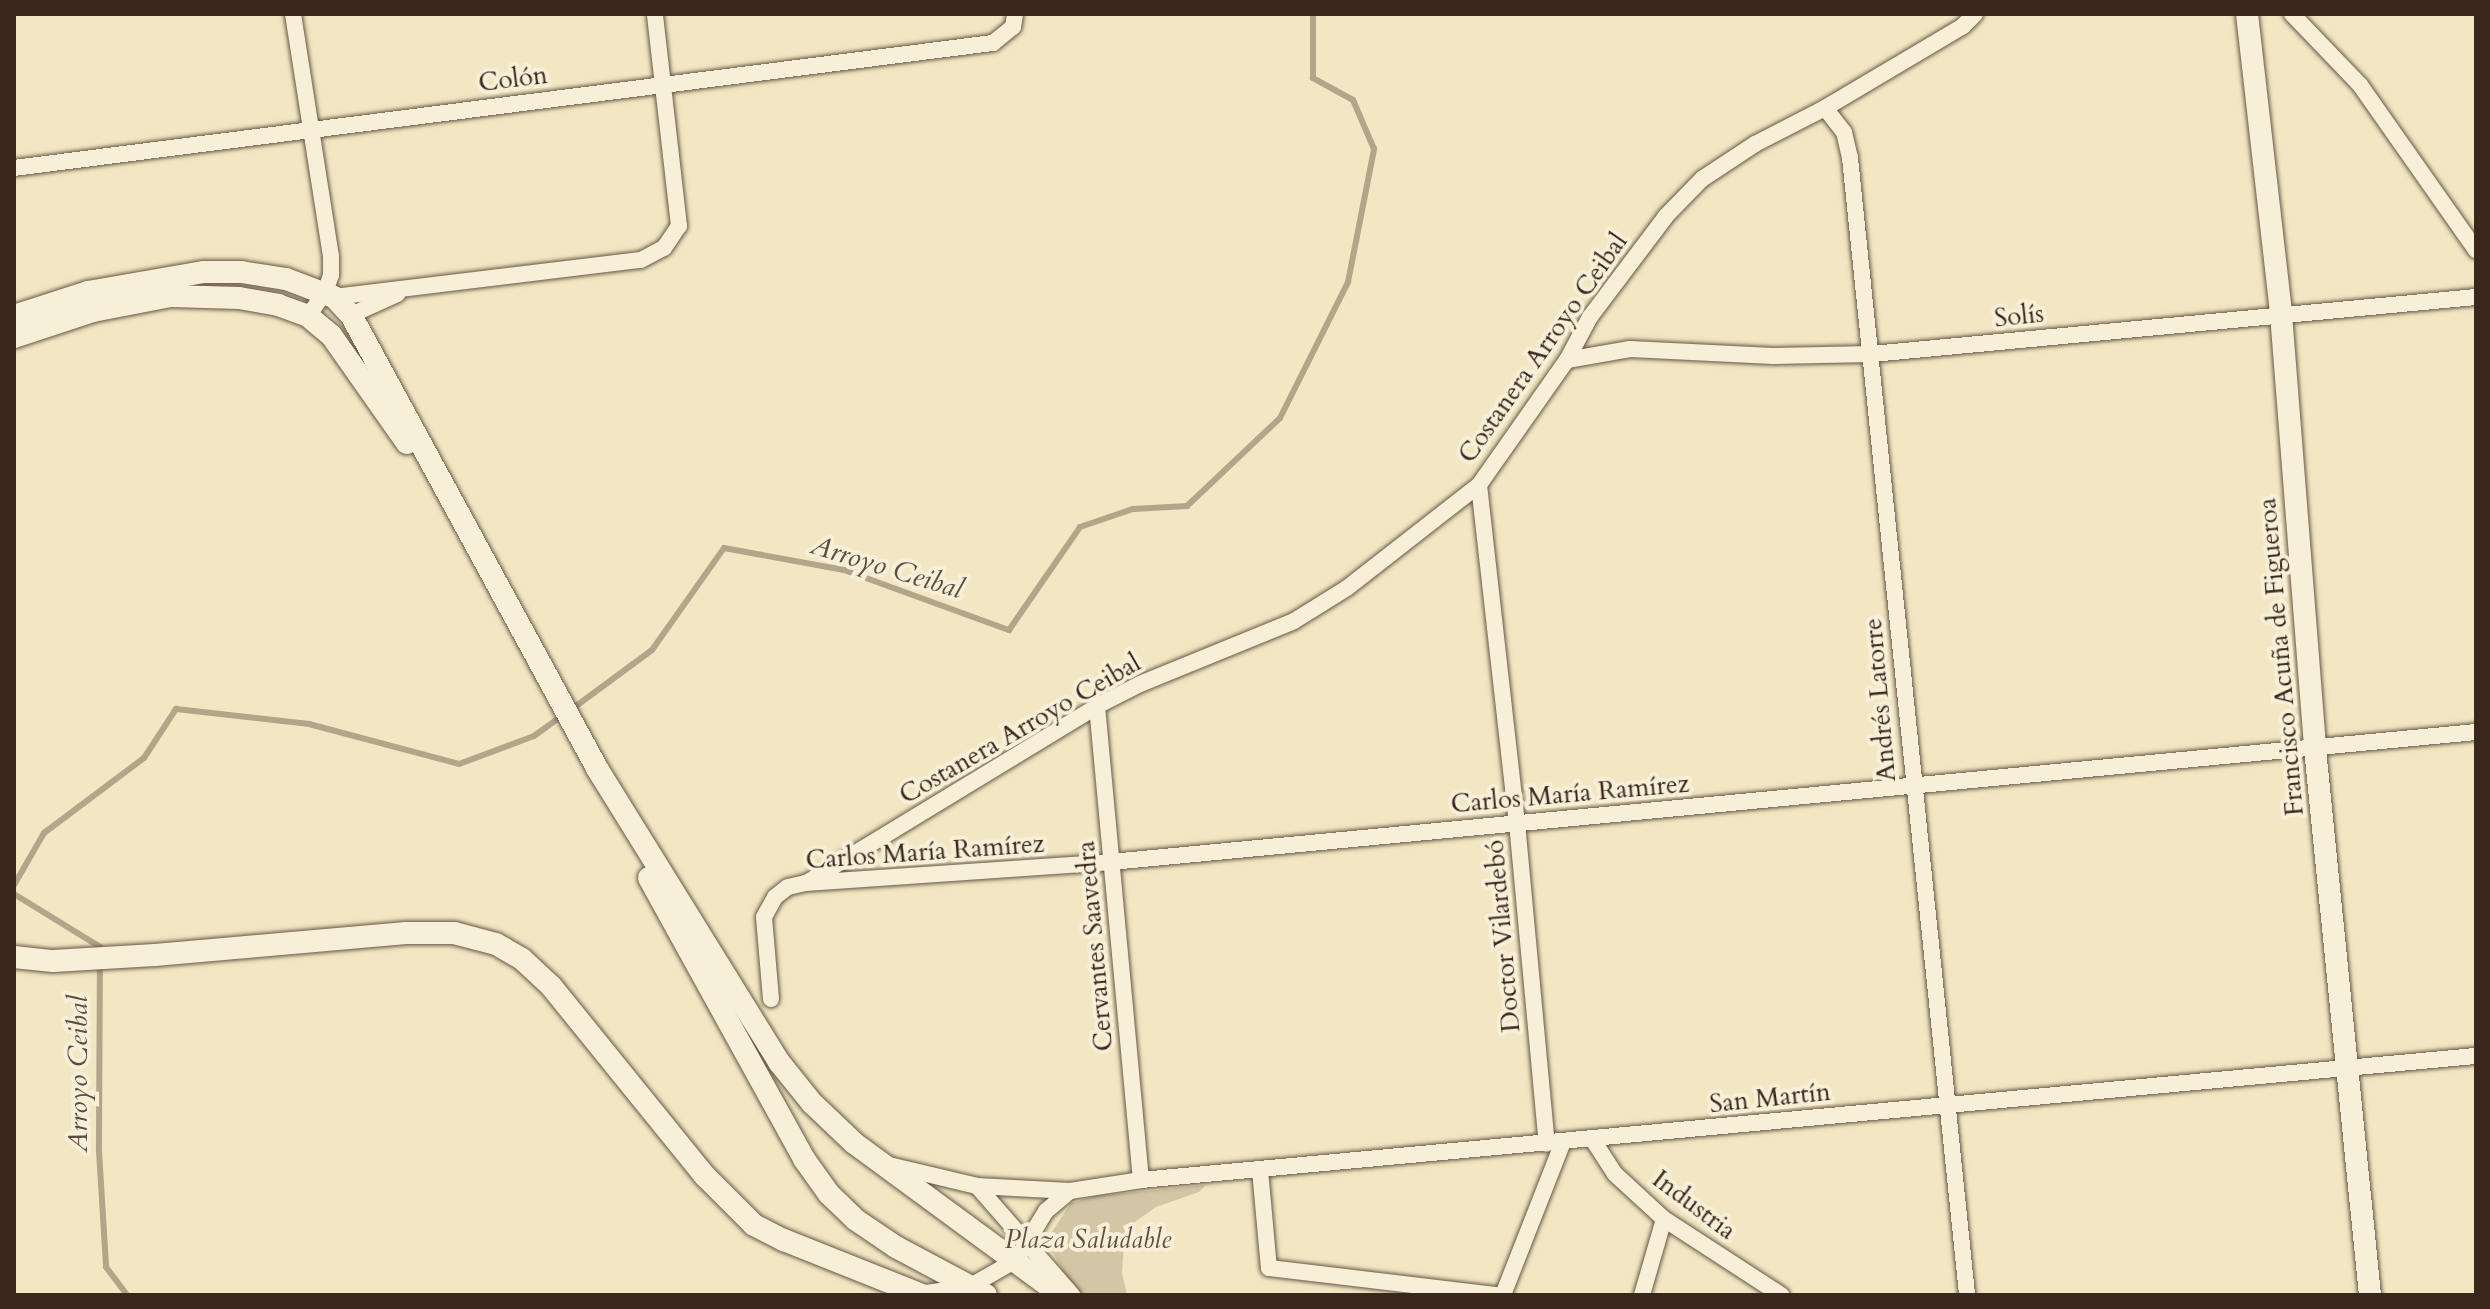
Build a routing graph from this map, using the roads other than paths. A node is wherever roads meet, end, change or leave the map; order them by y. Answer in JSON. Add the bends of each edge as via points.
{"nodes":[{"id":1,"x":293,"y":14,"type":"edge"},
{"id":2,"x":655,"y":14,"type":"edge"},
{"id":3,"x":1975,"y":14,"type":"edge"},
{"id":4,"x":2247,"y":14,"type":"edge"},
{"id":5,"x":2292,"y":14,"type":"edge"},
{"id":6,"x":1014,"y":20,"type":"edge"},
{"id":7,"x":665,"y":83,"type":"junction"},
{"id":8,"x":1825,"y":108,"type":"junction"},
{"id":9,"x":309,"y":129,"type":"junction"},
{"id":10,"x":14,"y":168,"type":"edge"},
{"id":11,"x":2476,"y":250,"type":"edge"},
{"id":12,"x":409,"y":288,"type":"junction"},
{"id":13,"x":330,"y":294,"type":"junction"},
{"id":14,"x":2476,"y":297,"type":"edge"},
{"id":15,"x":2281,"y":314,"type":"junction"},
{"id":16,"x":351,"y":315,"type":"junction"},
{"id":17,"x":14,"y":316,"type":"edge"},
{"id":18,"x":308,"y":316,"type":"junction"},
{"id":19,"x":14,"y":337,"type":"edge"},
{"id":20,"x":1872,"y":354,"type":"junction"},
{"id":21,"x":1567,"y":360,"type":"junction"},
{"id":22,"x":1479,"y":485,"type":"junction"},
{"id":23,"x":465,"y":526,"type":"junction"},
{"id":24,"x":1097,"y":706,"type":"junction"},
{"id":25,"x":2476,"y":732,"type":"edge"},
{"id":26,"x":2315,"y":749,"type":"junction"},
{"id":27,"x":1912,"y":788,"type":"junction"},
{"id":28,"x":624,"y":813,"type":"junction"},
{"id":29,"x":1517,"y":823,"type":"junction"},
{"id":30,"x":1111,"y":862,"type":"junction"},
{"id":31,"x":806,"y":883,"type":"junction"},
{"id":32,"x":14,"y":957,"type":"edge"},
{"id":33,"x":771,"y":999,"type":"dead end"},
{"id":34,"x":2476,"y":1056,"type":"edge"},
{"id":35,"x":2349,"y":1066,"type":"junction"},
{"id":36,"x":1948,"y":1104,"type":"junction"},
{"id":37,"x":1593,"y":1140,"type":"junction"},
{"id":38,"x":1555,"y":1143,"type":"junction"},
{"id":39,"x":880,"y":1163,"type":"junction"},
{"id":40,"x":1260,"y":1170,"type":"junction"},
{"id":41,"x":1141,"y":1180,"type":"junction"},
{"id":42,"x":977,"y":1186,"type":"junction"},
{"id":43,"x":1070,"y":1191,"type":"junction"},
{"id":44,"x":1664,"y":1219,"type":"junction"},
{"id":45,"x":1027,"y":1240,"type":"junction"},
{"id":46,"x":1016,"y":1260,"type":"junction"},
{"id":47,"x":978,"y":1291,"type":"edge"},
{"id":48,"x":920,"y":1295,"type":"edge"},
{"id":49,"x":1061,"y":1295,"type":"edge"},
{"id":50,"x":1072,"y":1295,"type":"edge"},
{"id":51,"x":1497,"y":1295,"type":"edge"},
{"id":52,"x":1503,"y":1295,"type":"edge"},
{"id":53,"x":1642,"y":1295,"type":"edge"},
{"id":54,"x":1781,"y":1295,"type":"edge"},
{"id":55,"x":1967,"y":1295,"type":"edge"},
{"id":56,"x":2370,"y":1295,"type":"edge"}],
"edges":[{"from":1,"to":9,"type":"street"},
{"from":2,"to":7,"type":"street"},
{"from":3,"to":8,"type":"street","name":"Costanera Arroyo Ceibal"},
{"from":4,"to":15,"type":"street","name":"Francisco Acuña de Figueroa"},
{"from":5,"to":11,"type":"street","via":[[2360,85]]},
{"from":6,"to":7,"type":"street","name":"Colón","via":[[993,43]]},
{"from":7,"to":9,"type":"street","name":"Colón"},
{"from":7,"to":12,"type":"street","via":[[679,226],[664,248],[641,260]]},
{"from":8,"to":20,"type":"street","name":"Andrés Latorre","via":[[1844,132],[1850,158]]},
{"from":8,"to":21,"type":"street","name":"Costanera Arroyo Ceibal","via":[[1702,179],[1666,216],[1590,317]]},
{"from":9,"to":10,"type":"street","name":"Colón"},
{"from":9,"to":13,"type":"street","via":[[331,256]]},
{"from":12,"to":13,"type":"street"},
{"from":12,"to":16,"type":"street"},
{"from":13,"to":16,"type":"street"},
{"from":13,"to":17,"type":"street","via":[[286,279],[204,272],[88,292]]},
{"from":13,"to":18,"type":"street"},
{"from":14,"to":15,"type":"street","name":"Solís"},
{"from":15,"to":20,"type":"street","name":"Solís"},
{"from":15,"to":26,"type":"street","name":"Francisco Acuña de Figueroa"},
{"from":16,"to":23,"type":"street"},
{"from":18,"to":19,"type":"street","via":[[239,298],[171,296],[93,311]]},
{"from":18,"to":23,"type":"street","via":[[331,335]]},
{"from":20,"to":21,"type":"street","name":"Solís","via":[[1773,356],[1630,349]]},
{"from":20,"to":27,"type":"street","name":"Andrés Latorre"},
{"from":21,"to":22,"type":"street","name":"Costanera Arroyo Ceibal"},
{"from":22,"to":24,"type":"street","name":"Costanera Arroyo Ceibal","via":[[1359,579],[1294,621]]},
{"from":22,"to":29,"type":"street","name":"Doctor Vilardebó"},
{"from":23,"to":28,"type":"street"},
{"from":24,"to":30,"type":"street","name":"Cervantes Saavedra"},
{"from":24,"to":31,"type":"street","name":"Costanera Arroyo Ceibal"},
{"from":25,"to":26,"type":"street","name":"Carlos María Ramírez"},
{"from":26,"to":27,"type":"street","name":"Carlos María Ramírez"},
{"from":26,"to":35,"type":"street","name":"Francisco Acuña de Figueroa"},
{"from":27,"to":29,"type":"street","name":"Carlos María Ramírez"},
{"from":27,"to":36,"type":"street","name":"Andrés Latorre"},
{"from":28,"to":39,"type":"street","via":[[779,1062],[812,1103]]},
{"from":28,"to":47,"type":"street","via":[[644,868],[804,1159],[829,1194],[896,1247]]},
{"from":29,"to":30,"type":"street","name":"Carlos María Ramírez"},
{"from":29,"to":38,"type":"street","name":"Doctor Vilardebó"},
{"from":30,"to":31,"type":"street","name":"Carlos María Ramírez"},
{"from":30,"to":41,"type":"street","name":"Cervantes Saavedra"},
{"from":31,"to":33,"type":"street","name":"Carlos María Ramírez","via":[[775,897],[764,917]]},
{"from":32,"to":48,"type":"street","via":[[53,961],[155,955],[406,933],[454,933],[496,944],[551,986],[705,1176],[754,1225]]},
{"from":34,"to":35,"type":"street","name":"San Martín"},
{"from":35,"to":36,"type":"street","name":"San Martín"},
{"from":35,"to":56,"type":"street","name":"Francisco Acuña de Figueroa"},
{"from":36,"to":37,"type":"street","name":"San Martín"},
{"from":36,"to":55,"type":"street","name":"Andrés Latorre"},
{"from":37,"to":38,"type":"street","name":"San Martín"},
{"from":37,"to":44,"type":"street","name":"Industria","via":[[1615,1174]]},
{"from":38,"to":40,"type":"street","name":"San Martín"},
{"from":38,"to":52,"type":"street"},
{"from":39,"to":42,"type":"street","name":"San Martín"},
{"from":39,"to":46,"type":"street"},
{"from":40,"to":41,"type":"street","name":"San Martín"},
{"from":40,"to":51,"type":"street","via":[[1269,1268]]},
{"from":41,"to":43,"type":"street","name":"San Martín"},
{"from":42,"to":43,"type":"street","name":"San Martín"},
{"from":42,"to":45,"type":"street"},
{"from":43,"to":45,"type":"street","via":[[1046,1211]]},
{"from":44,"to":53,"type":"street"},
{"from":44,"to":54,"type":"street","name":"Industria"},
{"from":45,"to":46,"type":"street"},
{"from":45,"to":50,"type":"street"},
{"from":46,"to":47,"type":"street"},
{"from":46,"to":49,"type":"street"},
{"from":47,"to":48,"type":"street"}]}
